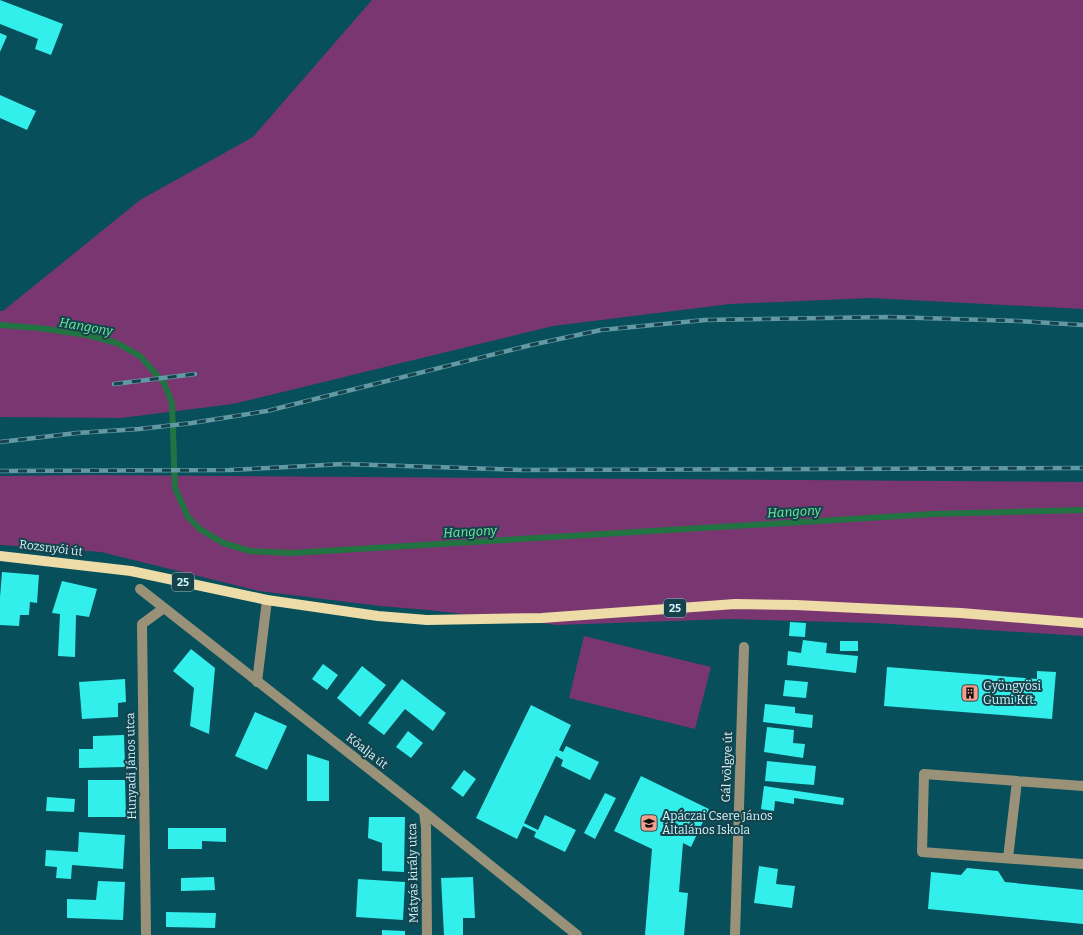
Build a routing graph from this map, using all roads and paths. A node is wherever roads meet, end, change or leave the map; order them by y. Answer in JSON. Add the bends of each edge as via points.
{"nodes":[{"id":1,"x":0,"y":556,"type":"edge"},
{"id":2,"x":140,"y":589,"type":"dead end"},
{"id":3,"x":267,"y":600,"type":"junction"},
{"id":4,"x":164,"y":608,"type":"junction"},
{"id":5,"x":1083,"y":623,"type":"edge"},
{"id":6,"x":744,"y":647,"type":"dead end"},
{"id":7,"x":257,"y":682,"type":"junction"},
{"id":8,"x":1017,"y":781,"type":"junction"},
{"id":9,"x":1083,"y":786,"type":"edge"},
{"id":10,"x":424,"y":812,"type":"junction"},
{"id":11,"x":1008,"y":858,"type":"junction"},
{"id":12,"x":1083,"y":864,"type":"edge"},
{"id":13,"x":146,"y":935,"type":"edge"},
{"id":14,"x":427,"y":935,"type":"edge"},
{"id":15,"x":578,"y":935,"type":"edge"},
{"id":16,"x":735,"y":935,"type":"edge"}],
"edges":[{"from":1,"to":3,"type":"main road","name":"Rozsnyói út","number":"25","via":[[131,571]]},
{"from":2,"to":4,"type":"street","name":"Kőalja út"},
{"from":3,"to":5,"type":"main road","number":"25","via":[[378,616],[427,620],[542,618],[735,604],[961,613]]},
{"from":3,"to":7,"type":"street"},
{"from":4,"to":7,"type":"street","name":"Kőalja út"},
{"from":4,"to":13,"type":"street","name":"Hunyadi János utca","via":[[142,624]]},
{"from":6,"to":16,"type":"street","name":"Gál völgye út"},
{"from":7,"to":10,"type":"street","name":"Kőalja út"},
{"from":8,"to":9,"type":"street"},
{"from":8,"to":11,"type":"street"},
{"from":8,"to":11,"type":"street","via":[[924,774],[922,852]]},
{"from":10,"to":14,"type":"street","name":"Mátyás király utca"},
{"from":10,"to":15,"type":"street","name":"Kőalja út"},
{"from":11,"to":12,"type":"street"}]}
